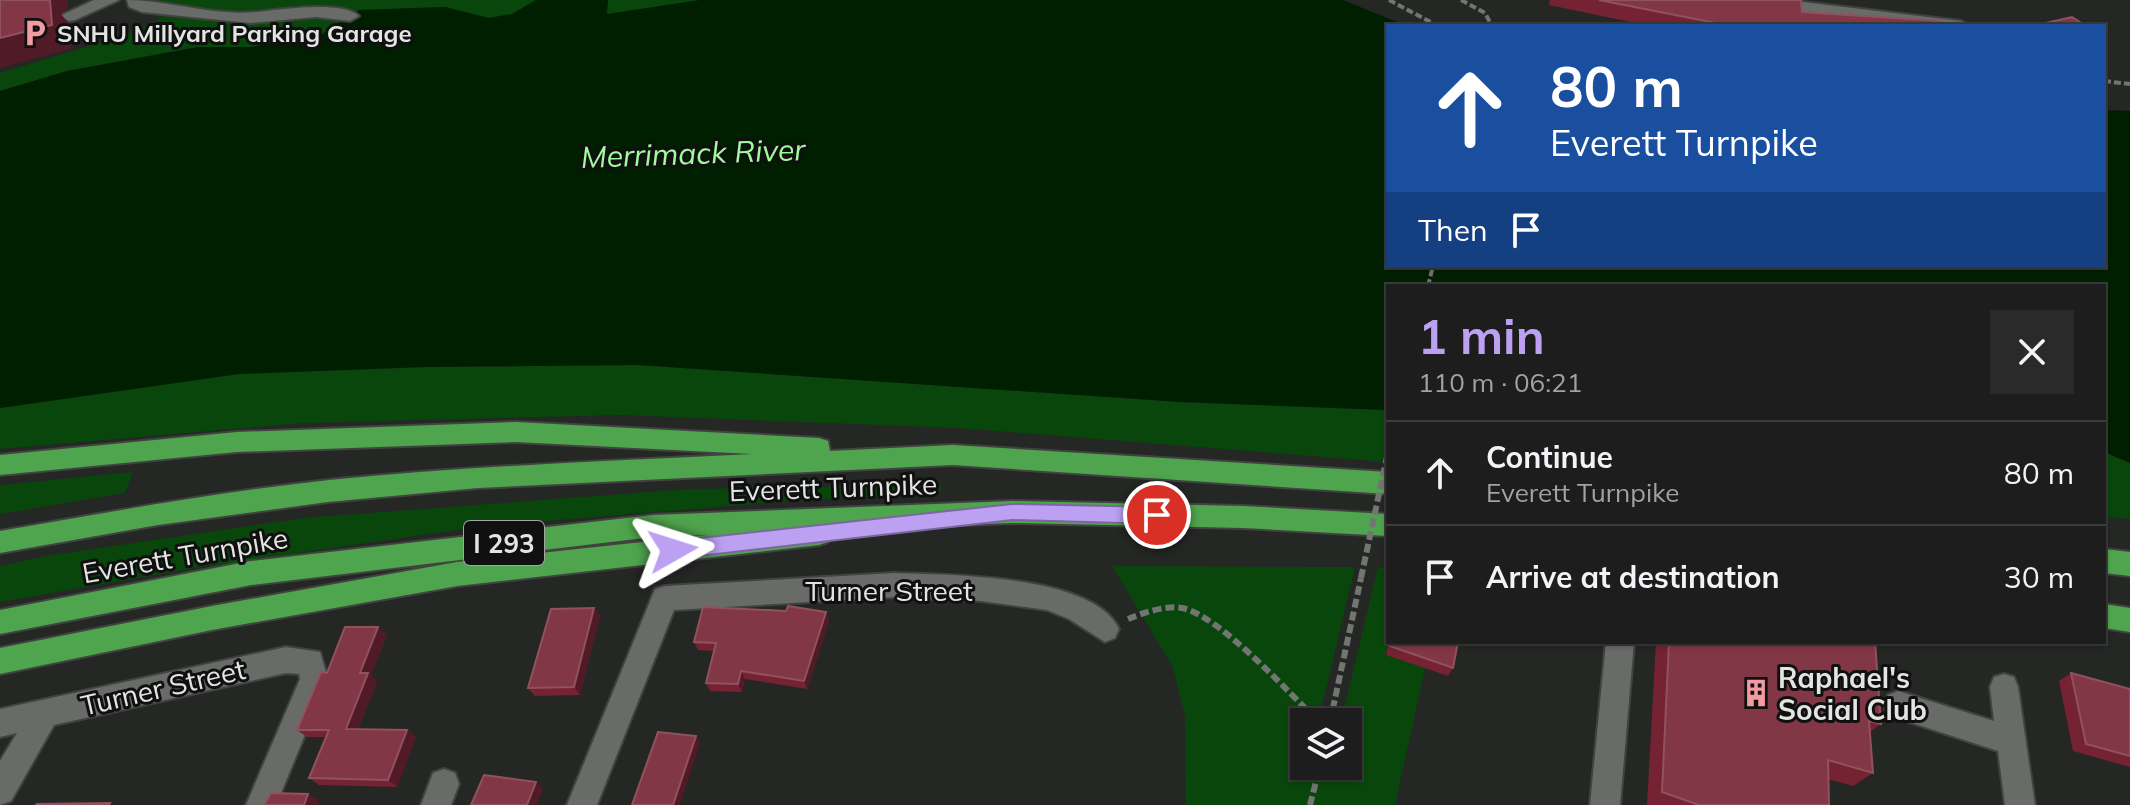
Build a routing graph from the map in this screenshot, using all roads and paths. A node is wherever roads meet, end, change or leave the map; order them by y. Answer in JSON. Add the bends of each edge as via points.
{"nodes":[{"id":1,"x":110,"y":0,"type":"edge"},
{"id":2,"x":136,"y":0,"type":"edge"},
{"id":3,"x":1389,"y":0,"type":"edge"},
{"id":4,"x":1461,"y":0,"type":"edge"},
{"id":5,"x":1742,"y":0,"type":"edge"},
{"id":6,"x":69,"y":16,"type":"dead end"},
{"id":7,"x":350,"y":16,"type":"dead end"},
{"id":8,"x":1434,"y":24,"type":"edge"},
{"id":9,"x":1491,"y":24,"type":"edge"},
{"id":10,"x":1944,"y":24,"type":"edge"},
{"id":11,"x":2106,"y":81,"type":"edge"},
{"id":12,"x":2130,"y":84,"type":"edge"},
{"id":13,"x":953,"y":455,"type":"junction"},
{"id":14,"x":1386,"y":461,"type":"edge"},
{"id":15,"x":0,"y":465,"type":"edge"},
{"id":16,"x":1386,"y":483,"type":"edge"},
{"id":17,"x":1012,"y":512,"type":"junction"},
{"id":18,"x":1386,"y":525,"type":"edge"},
{"id":19,"x":0,"y":542,"type":"edge"},
{"id":20,"x":2106,"y":561,"type":"edge"},
{"id":21,"x":2130,"y":564,"type":"edge"},
{"id":22,"x":2106,"y":616,"type":"edge"},
{"id":23,"x":2130,"y":620,"type":"edge"},
{"id":24,"x":0,"y":622,"type":"edge"},
{"id":25,"x":1105,"y":629,"type":"joint"},
{"id":26,"x":1620,"y":644,"type":"edge"},
{"id":27,"x":0,"y":661,"type":"edge"},
{"id":28,"x":2004,"y":687,"type":"dead end"},
{"id":29,"x":1898,"y":705,"type":"dead end"},
{"id":30,"x":1304,"y":708,"type":"edge"},
{"id":31,"x":1333,"y":708,"type":"edge"},
{"id":32,"x":45,"y":713,"type":"junction"},
{"id":33,"x":0,"y":723,"type":"edge"},
{"id":34,"x":2011,"y":741,"type":"junction"},
{"id":35,"x":1316,"y":780,"type":"edge"},
{"id":36,"x":0,"y":790,"type":"edge"},
{"id":37,"x":261,"y":805,"type":"edge"},
{"id":38,"x":582,"y":805,"type":"edge"},
{"id":39,"x":1310,"y":805,"type":"edge"},
{"id":40,"x":1605,"y":805,"type":"edge"},
{"id":41,"x":2020,"y":805,"type":"edge"}],
"edges":[{"from":1,"to":6,"type":"street"},
{"from":2,"to":7,"type":"street","via":[[142,7],[250,18],[316,12]]},
{"from":3,"to":8,"type":"path"},
{"from":4,"to":9,"type":"path","via":[[1485,13]]},
{"from":5,"to":10,"type":"street"},
{"from":11,"to":12,"type":"path"},
{"from":13,"to":15,"type":"highway","via":[[516,432],[237,442]]},
{"from":13,"to":16,"type":"highway","name":"Everett Turnpike","number":"I 293"},
{"from":13,"to":19,"type":"highway","name":"Everett Turnpike","number":"I 293","via":[[343,489]]},
{"from":14,"to":31,"type":"path","bridge":true},
{"from":17,"to":18,"type":"highway","name":"Everett Turnpike","number":"I 293"},
{"from":17,"to":24,"type":"highway","name":"Everett Turnpike","number":"I 293","via":[[653,526],[251,573]]},
{"from":17,"to":27,"type":"highway","via":[[457,574]]},
{"from":20,"to":21,"type":"highway"},
{"from":22,"to":23,"type":"highway"},
{"from":25,"to":30,"type":"path","via":[[1144,612],[1182,608],[1217,625]]},
{"from":25,"to":38,"type":"street","name":"Turner Street","via":[[1079,610],[1047,598],[981,589],[895,585],[665,598]]},
{"from":26,"to":40,"type":"street"},
{"from":28,"to":34,"type":"street"},
{"from":29,"to":34,"type":"street"},
{"from":32,"to":33,"type":"street","name":"Turner Street"},
{"from":32,"to":36,"type":"street"},
{"from":32,"to":37,"type":"street","name":"Turner Street","via":[[286,660],[310,661],[314,679]]},
{"from":34,"to":41,"type":"street"},
{"from":35,"to":39,"type":"path"}]}
